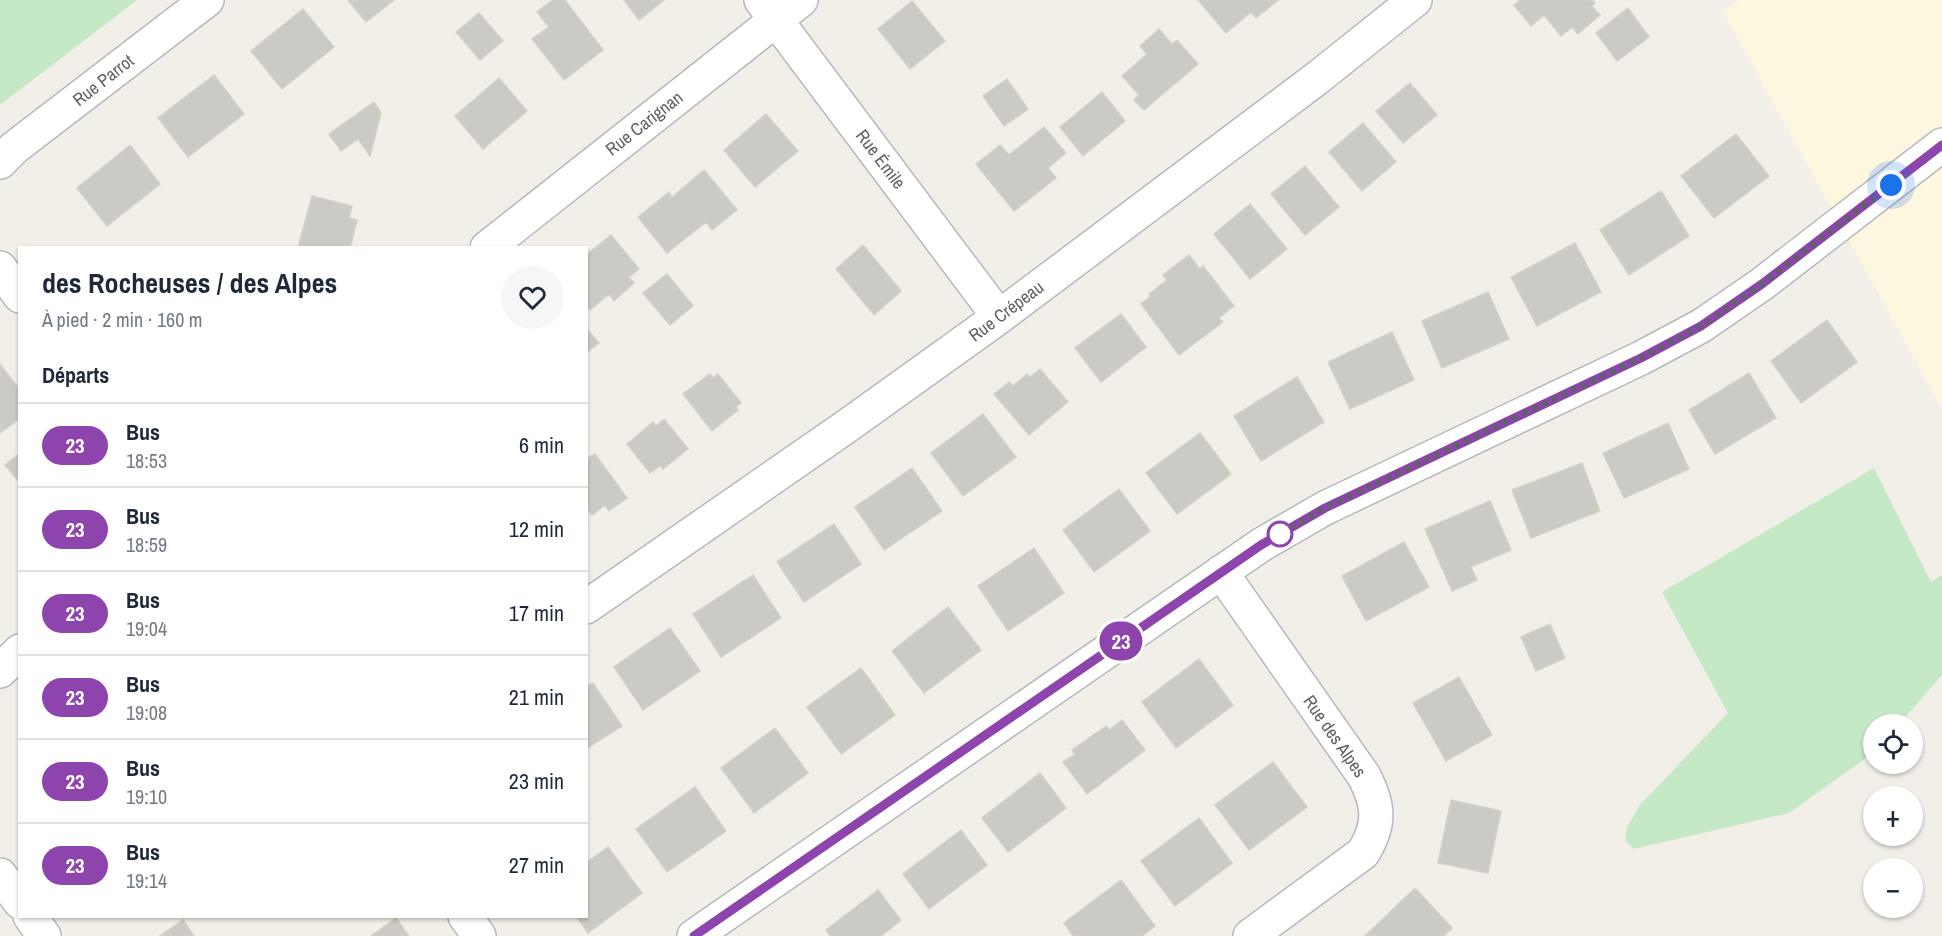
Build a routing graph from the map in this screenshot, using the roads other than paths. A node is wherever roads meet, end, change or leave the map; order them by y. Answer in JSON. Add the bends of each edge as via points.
{"nodes":[{"id":1,"x":207,"y":0,"type":"edge"},
{"id":2,"x":1415,"y":0,"type":"edge"},
{"id":3,"x":780,"y":6,"type":"edge"},
{"id":4,"x":1942,"y":144,"type":"edge"},
{"id":5,"x":0,"y":162,"type":"edge"},
{"id":6,"x":489,"y":246,"type":"edge"},
{"id":7,"x":0,"y":268,"type":"edge"},
{"id":8,"x":18,"y":293,"type":"edge"},
{"id":9,"x":999,"y":317,"type":"junction"},
{"id":10,"x":1221,"y":572,"type":"junction"},
{"id":11,"x":588,"y":606,"type":"edge"},
{"id":12,"x":18,"y":653,"type":"edge"},
{"id":13,"x":0,"y":671,"type":"edge"},
{"id":14,"x":0,"y":875,"type":"edge"},
{"id":15,"x":18,"y":899,"type":"edge"},
{"id":16,"x":31,"y":918,"type":"edge"},
{"id":17,"x":466,"y":918,"type":"edge"},
{"id":18,"x":44,"y":936,"type":"edge"},
{"id":19,"x":479,"y":936,"type":"edge"},
{"id":20,"x":694,"y":936,"type":"edge"},
{"id":21,"x":1250,"y":936,"type":"edge"}],
"edges":[{"from":1,"to":5,"type":"street","name":"Rue Parrot"},
{"from":2,"to":9,"type":"street","name":"Rue Crépeau"},
{"from":3,"to":6,"type":"street","name":"Rue Carignan"},
{"from":3,"to":9,"type":"street","name":"Rue Émile"},
{"from":4,"to":10,"type":"street","via":[[1762,284],[1701,326],[1325,508]]},
{"from":7,"to":8,"type":"street"},
{"from":9,"to":11,"type":"street","name":"Rue Crépeau"},
{"from":10,"to":20,"type":"street"},
{"from":10,"to":21,"type":"street","name":"Rue des Alpes","via":[[1364,776],[1376,814],[1376,826],[1363,853]]},
{"from":12,"to":13,"type":"street"},
{"from":14,"to":15,"type":"street"},
{"from":16,"to":18,"type":"street"},
{"from":17,"to":19,"type":"street"}]}
